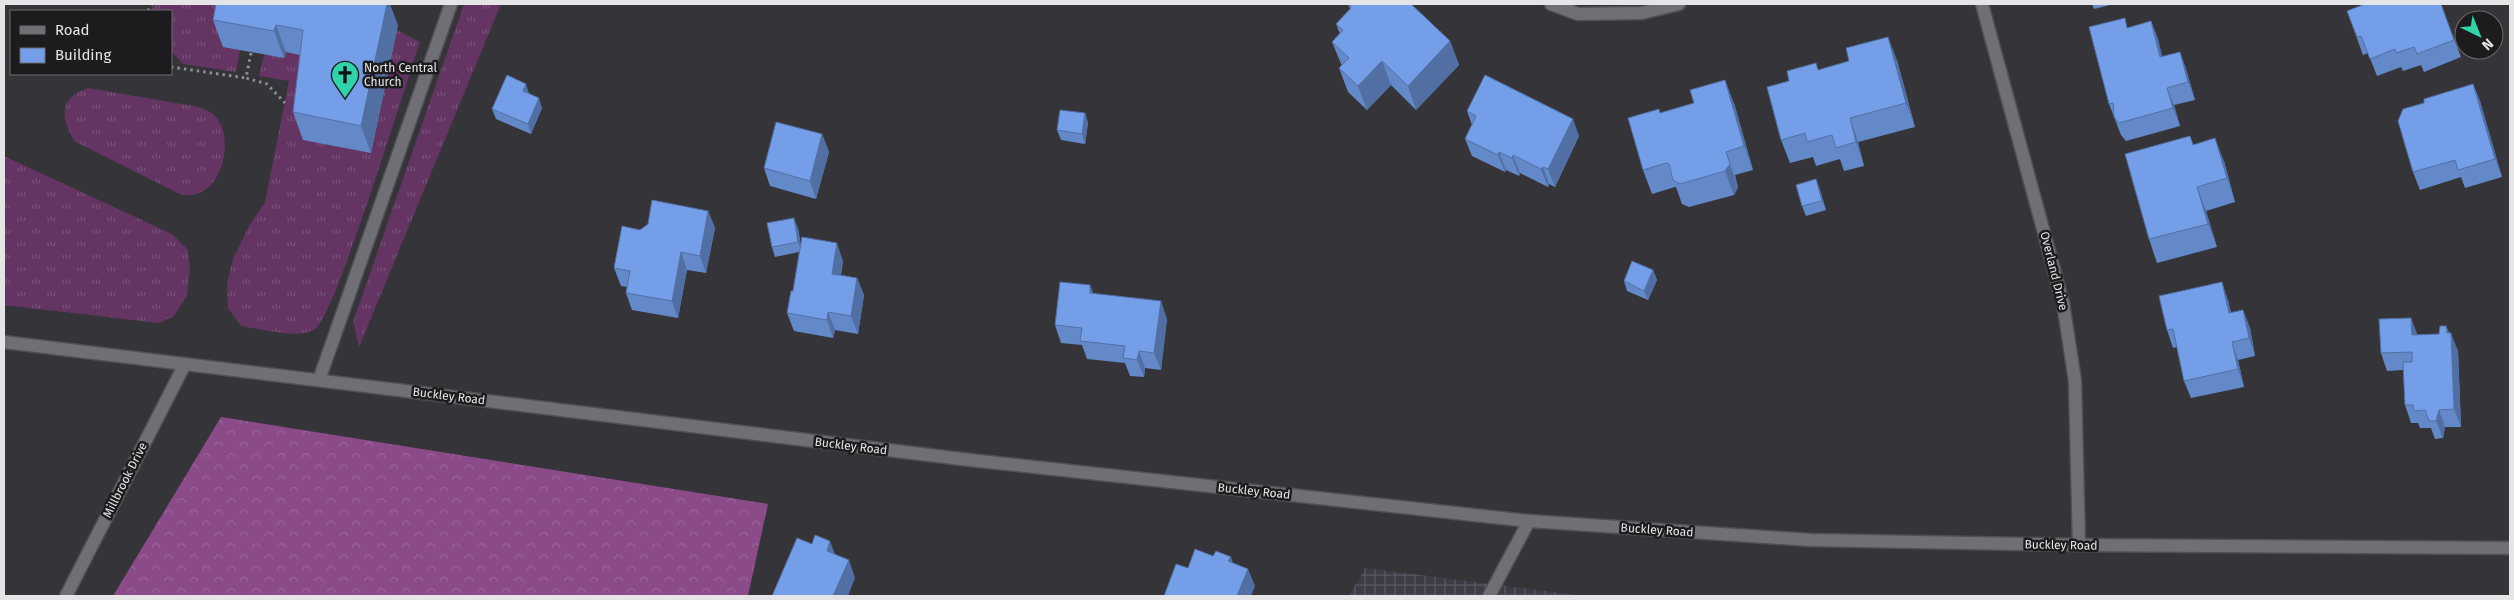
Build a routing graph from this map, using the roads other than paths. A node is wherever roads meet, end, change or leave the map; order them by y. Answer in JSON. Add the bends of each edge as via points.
{"nodes":[{"id":1,"x":451,"y":4,"type":"edge"},
{"id":2,"x":1551,"y":4,"type":"edge"},
{"id":3,"x":1679,"y":4,"type":"edge"},
{"id":4,"x":1982,"y":4,"type":"edge"},
{"id":5,"x":4,"y":342,"type":"edge"},
{"id":6,"x":185,"y":364,"type":"junction"},
{"id":7,"x":319,"y":380,"type":"junction"},
{"id":8,"x":1529,"y":521,"type":"junction"},
{"id":9,"x":2078,"y":545,"type":"junction"},
{"id":10,"x":2510,"y":548,"type":"edge"},
{"id":11,"x":66,"y":596,"type":"edge"},
{"id":12,"x":1489,"y":596,"type":"edge"}],
"edges":[{"from":1,"to":7,"type":"street"},
{"from":2,"to":3,"type":"street","via":[[1578,14],[1642,13]]},
{"from":4,"to":9,"type":"street","name":"Overland Drive","via":[[2063,303],[2075,381]]},
{"from":5,"to":6,"type":"street","name":"Buckley Road"},
{"from":6,"to":7,"type":"street","name":"Buckley Road"},
{"from":6,"to":11,"type":"street","name":"Millbrook Drive"},
{"from":7,"to":8,"type":"street","name":"Buckley Road","via":[[970,460]]},
{"from":8,"to":9,"type":"street","name":"Buckley Road","via":[[1811,540]]},
{"from":8,"to":12,"type":"street"},
{"from":9,"to":10,"type":"street","name":"Buckley Road"}]}
